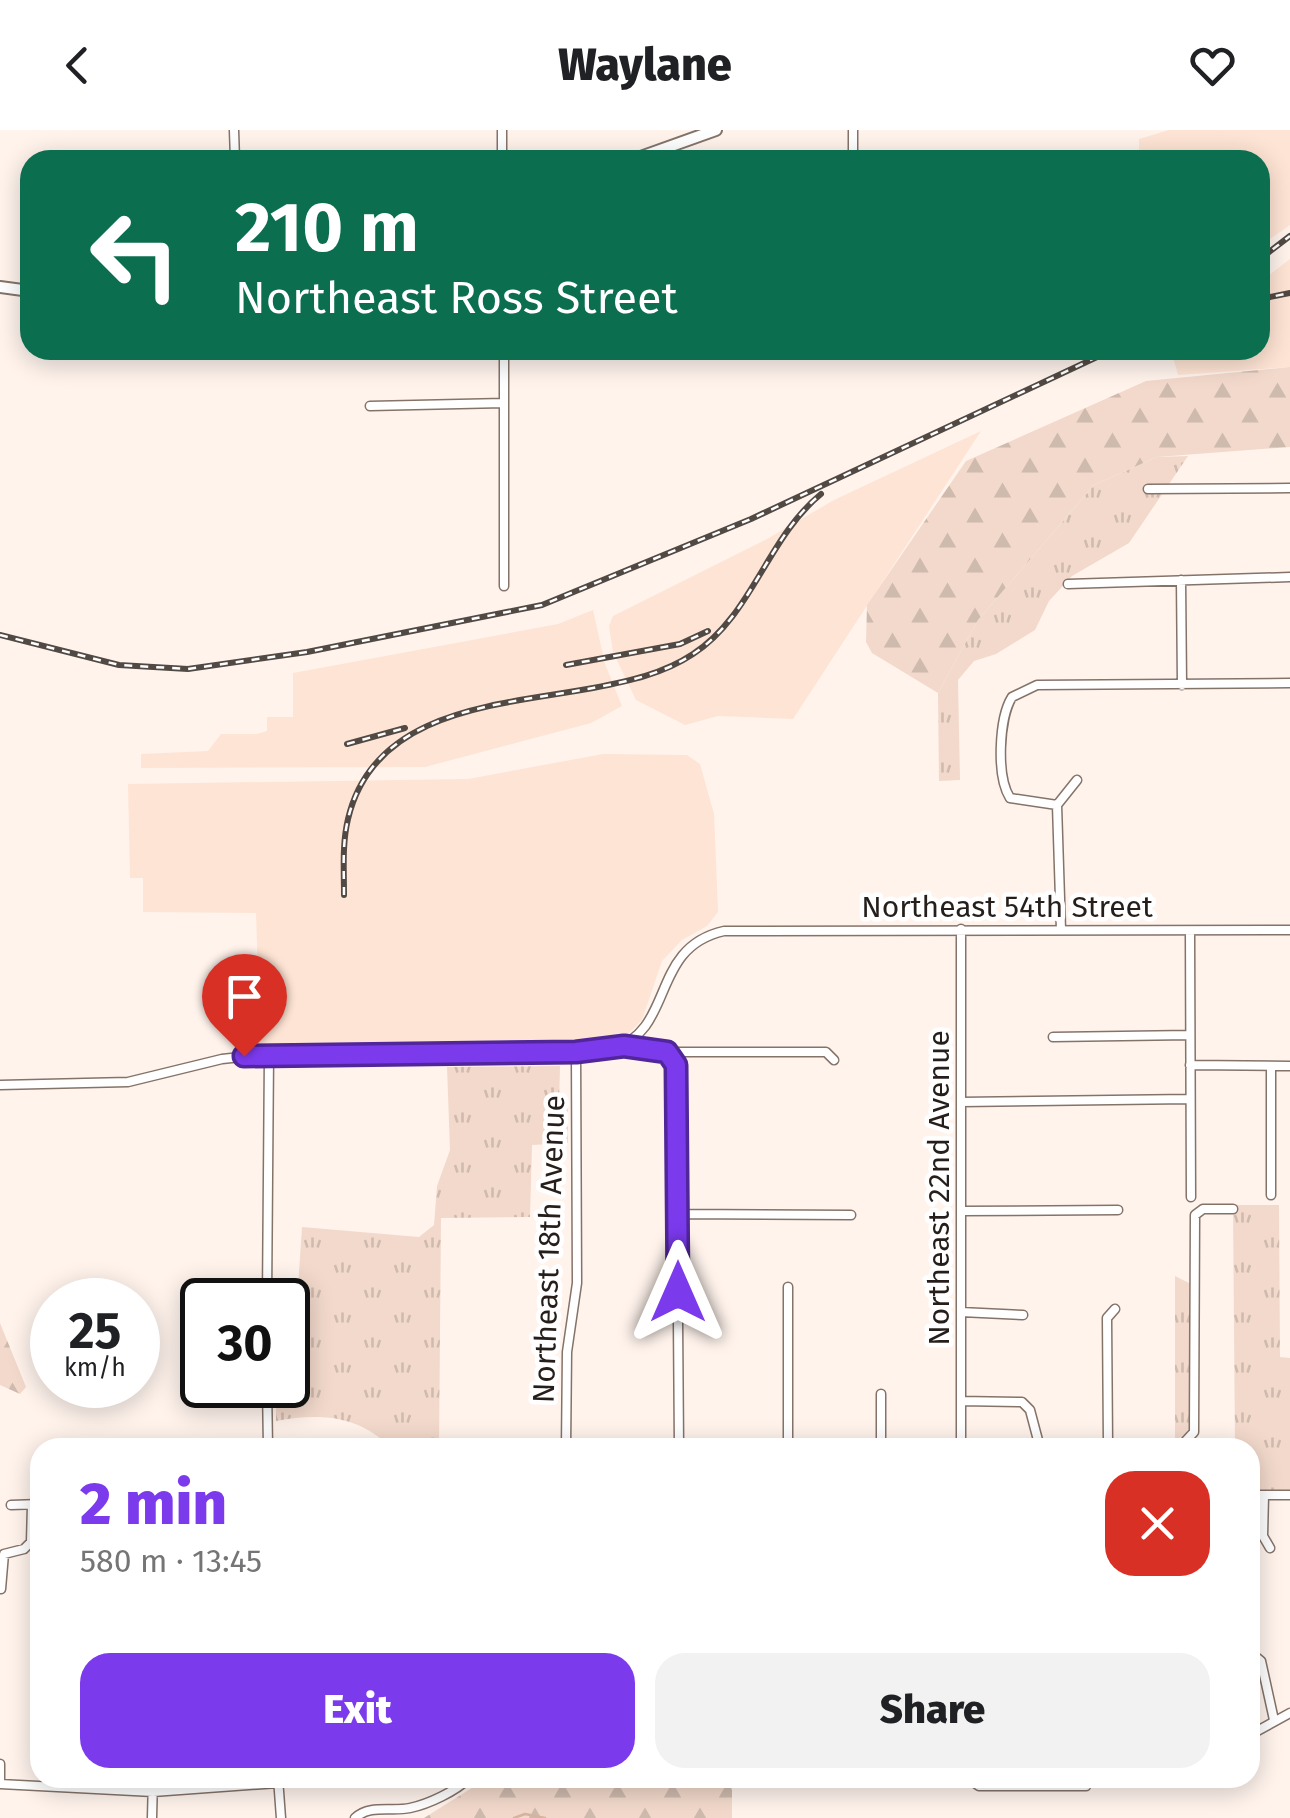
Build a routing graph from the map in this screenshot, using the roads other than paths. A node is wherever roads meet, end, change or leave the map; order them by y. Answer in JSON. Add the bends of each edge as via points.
{"nodes":[{"id":1,"x":716,"y":130,"type":"edge"},
{"id":2,"x":662,"y":150,"type":"edge"},
{"id":3,"x":504,"y":360,"type":"edge"},
{"id":4,"x":504,"y":404,"type":"junction"},
{"id":5,"x":370,"y":406,"type":"dead end"},
{"id":6,"x":1148,"y":488,"type":"dead end"},
{"id":7,"x":1290,"y":488,"type":"edge"},
{"id":8,"x":1290,"y":577,"type":"edge"},
{"id":9,"x":1181,"y":580,"type":"junction"},
{"id":10,"x":1068,"y":584,"type":"dead end"},
{"id":11,"x":504,"y":586,"type":"dead end"},
{"id":12,"x":1290,"y":683,"type":"edge"},
{"id":13,"x":1182,"y":684,"type":"junction"},
{"id":14,"x":1077,"y":780,"type":"dead end"},
{"id":15,"x":1058,"y":805,"type":"junction"},
{"id":16,"x":962,"y":929,"type":"junction"},
{"id":17,"x":1061,"y":930,"type":"junction"},
{"id":18,"x":1290,"y":930,"type":"edge"},
{"id":19,"x":1190,"y":931,"type":"junction"},
{"id":20,"x":1190,"y":1035,"type":"junction"},
{"id":21,"x":1053,"y":1037,"type":"dead end"},
{"id":22,"x":624,"y":1046,"type":"junction"},
{"id":23,"x":576,"y":1052,"type":"junction"},
{"id":24,"x":667,"y":1052,"type":"junction"},
{"id":25,"x":269,"y":1054,"type":"junction"},
{"id":26,"x":834,"y":1060,"type":"dead end"},
{"id":27,"x":1190,"y":1066,"type":"junction"},
{"id":28,"x":1271,"y":1066,"type":"junction"},
{"id":29,"x":1290,"y":1066,"type":"edge"},
{"id":30,"x":0,"y":1085,"type":"edge"},
{"id":31,"x":1189,"y":1099,"type":"junction"},
{"id":32,"x":961,"y":1102,"type":"junction"},
{"id":33,"x":1271,"y":1195,"type":"dead end"},
{"id":34,"x":1191,"y":1197,"type":"dead end"},
{"id":35,"x":1233,"y":1209,"type":"dead end"},
{"id":36,"x":1118,"y":1210,"type":"dead end"},
{"id":37,"x":960,"y":1211,"type":"junction"},
{"id":38,"x":677,"y":1214,"type":"junction"},
{"id":39,"x":852,"y":1215,"type":"dead end"},
{"id":40,"x":267,"y":1278,"type":"edge"},
{"id":41,"x":788,"y":1287,"type":"dead end"},
{"id":42,"x":1115,"y":1309,"type":"dead end"},
{"id":43,"x":960,"y":1312,"type":"junction"},
{"id":44,"x":1024,"y":1316,"type":"dead end"},
{"id":45,"x":881,"y":1394,"type":"dead end"},
{"id":46,"x":961,"y":1401,"type":"junction"},
{"id":47,"x":268,"y":1408,"type":"edge"},
{"id":48,"x":268,"y":1438,"type":"edge"},
{"id":49,"x":566,"y":1438,"type":"edge"},
{"id":50,"x":678,"y":1438,"type":"edge"},
{"id":51,"x":788,"y":1438,"type":"edge"},
{"id":52,"x":881,"y":1438,"type":"edge"},
{"id":53,"x":961,"y":1438,"type":"edge"},
{"id":54,"x":1037,"y":1438,"type":"edge"},
{"id":55,"x":1108,"y":1438,"type":"edge"},
{"id":56,"x":1192,"y":1438,"type":"edge"},
{"id":57,"x":1290,"y":1494,"type":"edge"},
{"id":58,"x":1260,"y":1495,"type":"edge"},
{"id":59,"x":1264,"y":1495,"type":"junction"},
{"id":60,"x":30,"y":1504,"type":"edge"},
{"id":61,"x":11,"y":1505,"type":"dead end"},
{"id":62,"x":30,"y":1543,"type":"edge"},
{"id":63,"x":1270,"y":1548,"type":"dead end"},
{"id":64,"x":1,"y":1589,"type":"edge"},
{"id":65,"x":1260,"y":1660,"type":"edge"},
{"id":66,"x":1290,"y":1713,"type":"edge"},
{"id":67,"x":1274,"y":1720,"type":"junction"},
{"id":68,"x":1260,"y":1728,"type":"edge"},
{"id":69,"x":0,"y":1764,"type":"edge"},
{"id":70,"x":0,"y":1784,"type":"edge"},
{"id":71,"x":30,"y":1786,"type":"edge"},
{"id":72,"x":77,"y":1788,"type":"edge"},
{"id":73,"x":154,"y":1788,"type":"edge"},
{"id":74,"x":195,"y":1788,"type":"edge"},
{"id":75,"x":278,"y":1788,"type":"edge"},
{"id":76,"x":452,"y":1788,"type":"edge"},
{"id":77,"x":154,"y":1792,"type":"junction"},
{"id":78,"x":152,"y":1818,"type":"edge"},
{"id":79,"x":280,"y":1818,"type":"edge"},
{"id":80,"x":355,"y":1818,"type":"edge"}],
"edges":[{"from":1,"to":2,"type":"main road"},
{"from":3,"to":4,"type":"street"},
{"from":4,"to":5,"type":"street"},
{"from":4,"to":11,"type":"street"},
{"from":6,"to":7,"type":"street"},
{"from":8,"to":9,"type":"street"},
{"from":9,"to":10,"type":"street"},
{"from":9,"to":13,"type":"street"},
{"from":12,"to":13,"type":"street"},
{"from":13,"to":15,"type":"street","via":[[1037,685],[1012,696],[1004,720],[1005,790],[1020,802]]},
{"from":14,"to":15,"type":"street"},
{"from":15,"to":17,"type":"street"},
{"from":16,"to":17,"type":"street","name":"Northeast 54th Street"},
{"from":16,"to":22,"type":"street","name":"Northeast 54th Street","via":[[724,931],[703,937],[678,958],[648,1025]]},
{"from":16,"to":32,"type":"street","name":"Northeast 22nd Avenue"},
{"from":17,"to":19,"type":"street","name":"Northeast 54th Street"},
{"from":18,"to":19,"type":"street","name":"Northeast 54th Street"},
{"from":19,"to":20,"type":"street"},
{"from":20,"to":21,"type":"street"},
{"from":20,"to":27,"type":"street"},
{"from":22,"to":23,"type":"street"},
{"from":22,"to":24,"type":"street"},
{"from":23,"to":25,"type":"street"},
{"from":23,"to":49,"type":"street","name":"Northeast 18th Avenue","via":[[576,1283]]},
{"from":24,"to":26,"type":"street","via":[[826,1052]]},
{"from":24,"to":38,"type":"street","via":[[676,1065]]},
{"from":25,"to":30,"type":"street","via":[[128,1082]]},
{"from":25,"to":40,"type":"street"},
{"from":27,"to":28,"type":"street"},
{"from":27,"to":31,"type":"street"},
{"from":28,"to":29,"type":"street"},
{"from":28,"to":33,"type":"street"},
{"from":31,"to":32,"type":"street"},
{"from":31,"to":34,"type":"street"},
{"from":32,"to":37,"type":"street","name":"Northeast 22nd Avenue"},
{"from":35,"to":56,"type":"street","via":[[1195,1215]]},
{"from":36,"to":37,"type":"street"},
{"from":37,"to":43,"type":"street","name":"Northeast 22nd Avenue"},
{"from":38,"to":39,"type":"street"},
{"from":38,"to":50,"type":"street"},
{"from":41,"to":51,"type":"street"},
{"from":42,"to":55,"type":"street","via":[[1107,1318]]},
{"from":43,"to":44,"type":"street"},
{"from":43,"to":46,"type":"street","name":"Northeast 22nd Avenue"},
{"from":45,"to":52,"type":"street"},
{"from":46,"to":53,"type":"street","name":"Northeast 22nd Avenue"},
{"from":46,"to":54,"type":"street","via":[[1026,1404]]},
{"from":47,"to":48,"type":"street"},
{"from":57,"to":59,"type":"street"},
{"from":58,"to":59,"type":"street"},
{"from":59,"to":63,"type":"street","via":[[1263,1536]]},
{"from":60,"to":61,"type":"street"},
{"from":62,"to":64,"type":"street","via":[[4,1554]]},
{"from":65,"to":67,"type":"street"},
{"from":66,"to":67,"type":"street"},
{"from":67,"to":68,"type":"street"},
{"from":69,"to":70,"type":"street"},
{"from":70,"to":71,"type":"street"},
{"from":72,"to":77,"type":"street"},
{"from":73,"to":77,"type":"street"},
{"from":74,"to":77,"type":"street"},
{"from":75,"to":79,"type":"street"},
{"from":76,"to":80,"type":"street","via":[[426,1803],[365,1810]]},
{"from":77,"to":78,"type":"street"}]}
